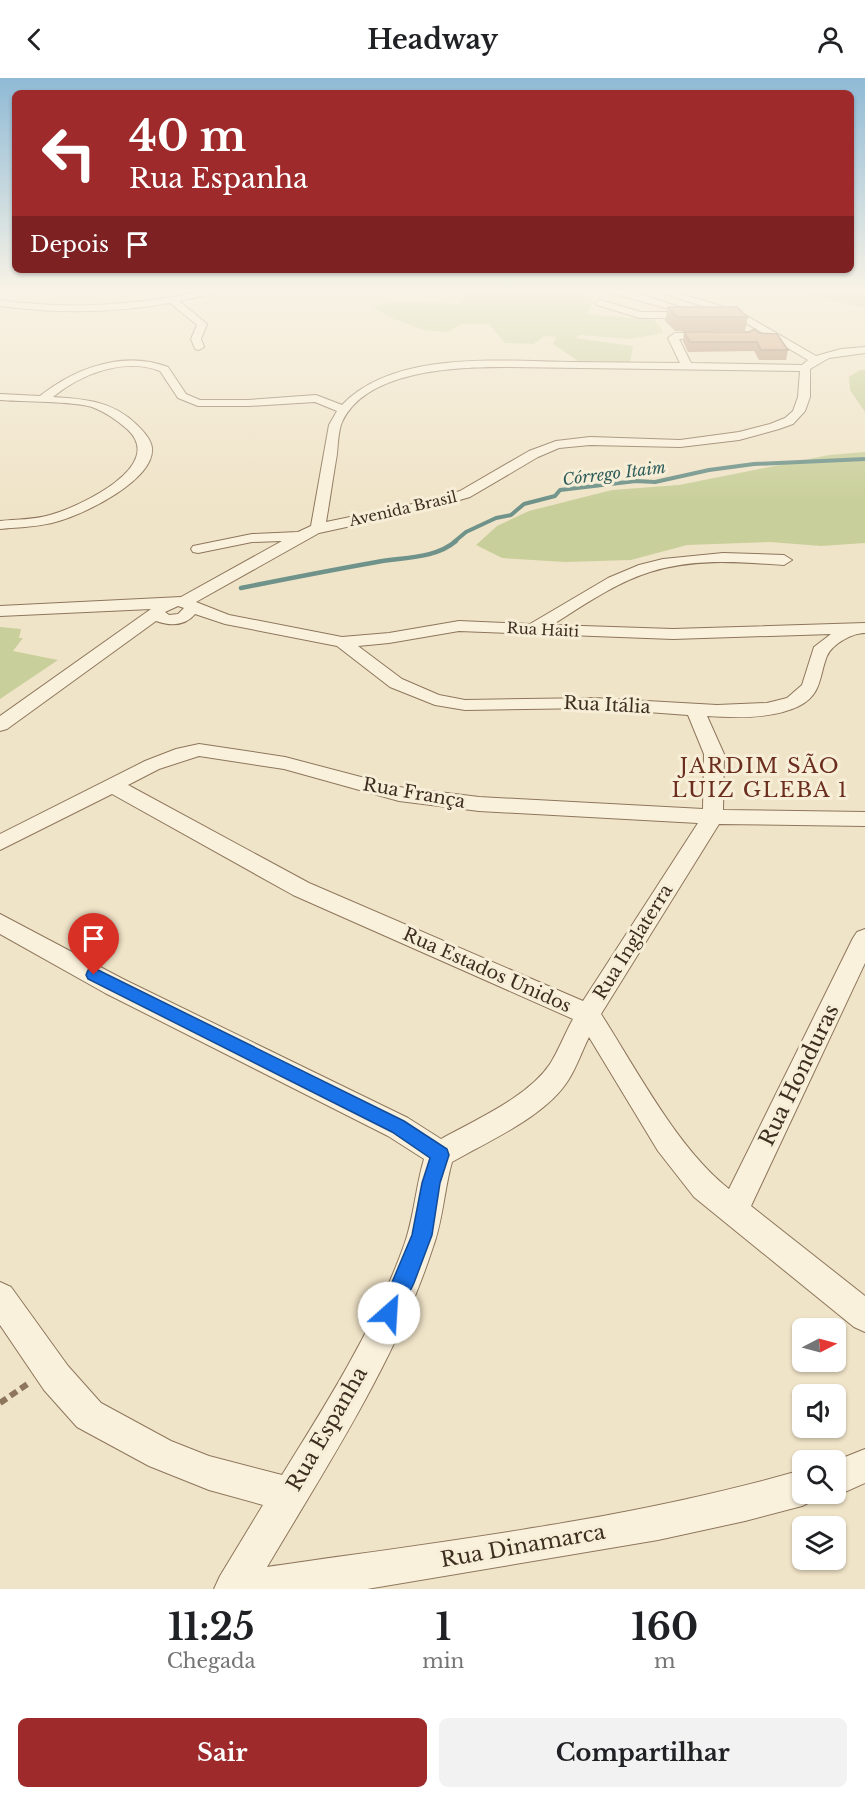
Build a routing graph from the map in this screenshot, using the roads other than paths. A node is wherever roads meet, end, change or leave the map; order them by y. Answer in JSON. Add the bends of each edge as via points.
{"nodes":[{"id":1,"x":629,"y":361,"type":"edge"},
{"id":2,"x":733,"y":361,"type":"edge"},
{"id":3,"x":805,"y":361,"type":"edge"},
{"id":4,"x":817,"y":361,"type":"edge"},
{"id":5,"x":809,"y":363,"type":"junction"},
{"id":6,"x":0,"y":398,"type":"edge"},
{"id":7,"x":42,"y":400,"type":"junction"},
{"id":8,"x":342,"y":409,"type":"junction"},
{"id":9,"x":0,"y":525,"type":"edge"},
{"id":10,"x":318,"y":529,"type":"junction"},
{"id":11,"x":302,"y":536,"type":"junction"},
{"id":12,"x":198,"y":549,"type":"dead end"},
{"id":13,"x":784,"y":560,"type":"dead end"},
{"id":14,"x":188,"y":605,"type":"junction"},
{"id":15,"x":0,"y":611,"type":"edge"},
{"id":16,"x":167,"y":614,"type":"junction"},
{"id":17,"x":225,"y":619,"type":"junction"},
{"id":18,"x":533,"y":629,"type":"junction"},
{"id":19,"x":857,"y":629,"type":"edge"},
{"id":20,"x":342,"y":642,"type":"junction"},
{"id":21,"x":695,"y":710,"type":"junction"},
{"id":22,"x":0,"y":725,"type":"edge"},
{"id":23,"x":112,"y":785,"type":"junction"},
{"id":24,"x":713,"y":817,"type":"junction"},
{"id":25,"x":861,"y":820,"type":"edge"},
{"id":26,"x":0,"y":843,"type":"edge"},
{"id":27,"x":0,"y":923,"type":"edge"},
{"id":28,"x":865,"y":938,"type":"edge"},
{"id":29,"x":588,"y":1014,"type":"junction"},
{"id":30,"x":440,"y":1155,"type":"junction"},
{"id":31,"x":733,"y":1212,"type":"junction"},
{"id":32,"x":0,"y":1298,"type":"edge"},
{"id":33,"x":865,"y":1316,"type":"edge"},
{"id":34,"x":865,"y":1466,"type":"edge"},
{"id":35,"x":846,"y":1474,"type":"edge"},
{"id":36,"x":792,"y":1491,"type":"edge"},
{"id":37,"x":290,"y":1494,"type":"junction"},
{"id":38,"x":233,"y":1589,"type":"edge"},
{"id":39,"x":241,"y":1589,"type":"edge"}],
"edges":[{"from":1,"to":8,"type":"street","via":[[453,366],[397,377],[362,393]]},
{"from":2,"to":5,"type":"street"},
{"from":3,"to":5,"type":"street"},
{"from":4,"to":5,"type":"street"},
{"from":5,"to":10,"type":"street","name":"Avenida Brasil","via":[[799,413],[787,422],[766,429],[672,443],[586,440],[554,445],[530,451],[497,479],[458,497]]},
{"from":6,"to":7,"type":"street"},
{"from":7,"to":8,"type":"street","via":[[86,372],[139,364],[164,369],[182,396],[198,403],[316,398]]},
{"from":7,"to":9,"type":"street","via":[[102,407],[135,429],[146,446],[146,454],[132,475],[92,503],[54,518]]},
{"from":8,"to":10,"type":"street","via":[[335,425]]},
{"from":10,"to":11,"type":"street","name":"Avenida Brasil"},
{"from":11,"to":12,"type":"street","via":[[252,538]]},
{"from":11,"to":14,"type":"street","name":"Avenida Brasil"},
{"from":13,"to":18,"type":"street","via":[[731,556],[652,566],[624,576]]},
{"from":14,"to":16,"type":"street"},
{"from":14,"to":17,"type":"street","name":"Rua Haiti"},
{"from":15,"to":16,"type":"street"},
{"from":16,"to":17,"type":"street","name":"Rua Haiti"},
{"from":16,"to":22,"type":"street","via":[[124,638]]},
{"from":17,"to":20,"type":"street","name":"Rua Haiti"},
{"from":18,"to":19,"type":"street","name":"Rua Haiti","via":[[673,634]]},
{"from":18,"to":20,"type":"street","name":"Rua Haiti","via":[[459,626]]},
{"from":19,"to":21,"type":"street","name":"Rua Itália","via":[[820,651],[810,687],[793,702],[767,709]]},
{"from":20,"to":21,"type":"street","name":"Rua Itália","via":[[396,683],[435,700],[465,705],[594,703]]},
{"from":21,"to":24,"type":"street","via":[[714,754]]},
{"from":23,"to":24,"type":"street","name":"Rua França","via":[[183,753],[215,751],[285,763],[399,794],[479,804]]},
{"from":23,"to":26,"type":"street","name":"Rua França"},
{"from":23,"to":29,"type":"street","name":"Rua Estados Unidos","via":[[301,889]]},
{"from":24,"to":25,"type":"street","name":"Rua França"},
{"from":24,"to":29,"type":"street","name":"Rua Inglaterra"},
{"from":27,"to":30,"type":"street","via":[[114,986],[398,1127]]},
{"from":28,"to":31,"type":"street","name":"Rua Honduras"},
{"from":29,"to":30,"type":"street","name":"Rua Inglaterra","via":[[559,1072],[546,1088]]},
{"from":29,"to":31,"type":"street","name":"Rua Estados Unidos","via":[[668,1142],[704,1187]]},
{"from":30,"to":37,"type":"street","name":"Rua Espanha","via":[[422,1235],[407,1276],[354,1386]]},
{"from":31,"to":33,"type":"street","name":"Rua Estados Unidos"},
{"from":32,"to":37,"type":"street","via":[[50,1369],[89,1415],[161,1454],[209,1473]]},
{"from":34,"to":35,"type":"street"},
{"from":36,"to":39,"type":"street","name":"Rua Dinamarca","via":[[661,1522],[447,1560]]},
{"from":37,"to":38,"type":"street","name":"Rua Espanha"}]}
